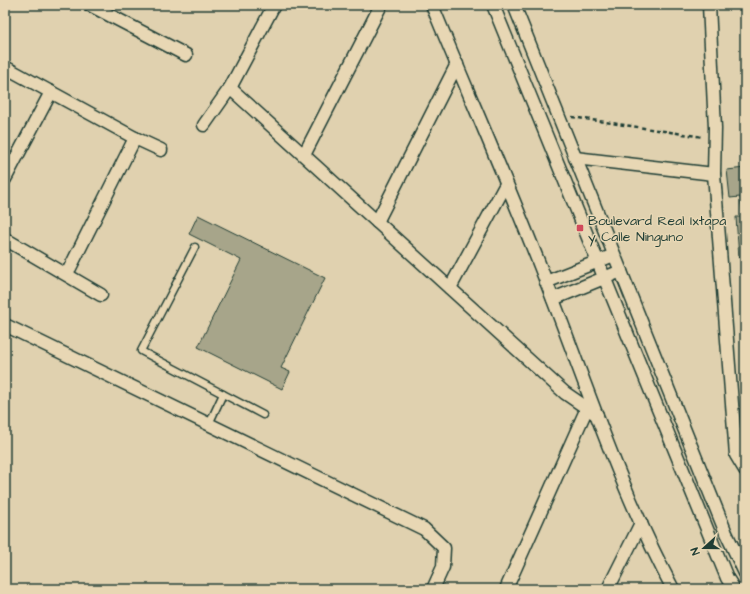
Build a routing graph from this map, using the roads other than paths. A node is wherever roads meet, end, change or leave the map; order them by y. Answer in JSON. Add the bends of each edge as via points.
{"nodes":[{"id":1,"x":90,"y":5,"type":"edge"},
{"id":2,"x":274,"y":5,"type":"edge"},
{"id":3,"x":381,"y":5,"type":"edge"},
{"id":4,"x":432,"y":5,"type":"edge"},
{"id":5,"x":493,"y":5,"type":"edge"},
{"id":6,"x":514,"y":5,"type":"edge"},
{"id":7,"x":708,"y":5,"type":"edge"},
{"id":8,"x":186,"y":55,"type":"dead end"},
{"id":9,"x":456,"y":64,"type":"junction"},
{"id":10,"x":5,"y":67,"type":"edge"},
{"id":11,"x":230,"y":88,"type":"junction"},
{"id":12,"x":51,"y":92,"type":"junction"},
{"id":13,"x":204,"y":125,"type":"dead end"},
{"id":14,"x":135,"y":138,"type":"junction"},
{"id":15,"x":162,"y":150,"type":"dead end"},
{"id":16,"x":304,"y":155,"type":"junction"},
{"id":17,"x":575,"y":158,"type":"junction"},
{"id":18,"x":714,"y":174,"type":"junction"},
{"id":19,"x":5,"y":179,"type":"edge"},
{"id":20,"x":506,"y":184,"type":"junction"},
{"id":21,"x":377,"y":222,"type":"junction"},
{"id":22,"x":5,"y":239,"type":"edge"},
{"id":23,"x":195,"y":247,"type":"dead end"},
{"id":24,"x":614,"y":255,"type":"junction"},
{"id":25,"x":597,"y":262,"type":"junction"},
{"id":26,"x":621,"y":271,"type":"junction"},
{"id":27,"x":67,"y":274,"type":"junction"},
{"id":28,"x":604,"y":277,"type":"junction"},
{"id":29,"x":546,"y":282,"type":"junction"},
{"id":30,"x":450,"y":288,"type":"junction"},
{"id":31,"x":101,"y":295,"type":"dead end"},
{"id":32,"x":553,"y":299,"type":"junction"},
{"id":33,"x":5,"y":325,"type":"edge"},
{"id":34,"x":223,"y":394,"type":"junction"},
{"id":35,"x":587,"y":408,"type":"junction"},
{"id":36,"x":263,"y":415,"type":"dead end"},
{"id":37,"x":597,"y":415,"type":"junction"},
{"id":38,"x":209,"y":424,"type":"junction"},
{"id":39,"x":745,"y":470,"type":"edge"},
{"id":40,"x":640,"y":523,"type":"junction"},
{"id":41,"x":745,"y":573,"type":"edge"},
{"id":42,"x":433,"y":589,"type":"edge"},
{"id":43,"x":506,"y":589,"type":"edge"},
{"id":44,"x":608,"y":589,"type":"edge"},
{"id":45,"x":673,"y":589,"type":"edge"},
{"id":46,"x":734,"y":589,"type":"edge"}],
"edges":[{"from":1,"to":8,"type":"street"},
{"from":2,"to":11,"type":"street"},
{"from":3,"to":16,"type":"street"},
{"from":4,"to":9,"type":"street"},
{"from":5,"to":25,"type":"street"},
{"from":6,"to":17,"type":"street"},
{"from":7,"to":18,"type":"street"},
{"from":9,"to":20,"type":"street"},
{"from":9,"to":21,"type":"street"},
{"from":10,"to":12,"type":"street"},
{"from":11,"to":13,"type":"street"},
{"from":11,"to":16,"type":"street"},
{"from":12,"to":14,"type":"street"},
{"from":12,"to":19,"type":"street"},
{"from":14,"to":15,"type":"street"},
{"from":14,"to":27,"type":"street"},
{"from":16,"to":21,"type":"street"},
{"from":17,"to":18,"type":"street"},
{"from":17,"to":24,"type":"street"},
{"from":18,"to":39,"type":"street","via":[[736,455]]},
{"from":20,"to":29,"type":"street"},
{"from":20,"to":30,"type":"street"},
{"from":21,"to":30,"type":"street"},
{"from":22,"to":27,"type":"street"},
{"from":23,"to":34,"type":"lane","via":[[141,351]]},
{"from":24,"to":25,"type":"street"},
{"from":24,"to":26,"type":"street"},
{"from":25,"to":28,"type":"street"},
{"from":25,"to":29,"type":"street"},
{"from":26,"to":28,"type":"street"},
{"from":26,"to":41,"type":"street","via":[[726,533]]},
{"from":27,"to":31,"type":"street"},
{"from":28,"to":32,"type":"street"},
{"from":28,"to":46,"type":"street","via":[[727,578]]},
{"from":29,"to":32,"type":"street"},
{"from":30,"to":35,"type":"street","via":[[564,393]]},
{"from":32,"to":37,"type":"street"},
{"from":33,"to":38,"type":"street"},
{"from":34,"to":36,"type":"lane"},
{"from":34,"to":38,"type":"lane"},
{"from":35,"to":37,"type":"street"},
{"from":35,"to":43,"type":"street"},
{"from":37,"to":40,"type":"street"},
{"from":38,"to":42,"type":"street","via":[[424,529],[444,548],[443,568]]},
{"from":40,"to":44,"type":"street"},
{"from":40,"to":45,"type":"street"}]}
